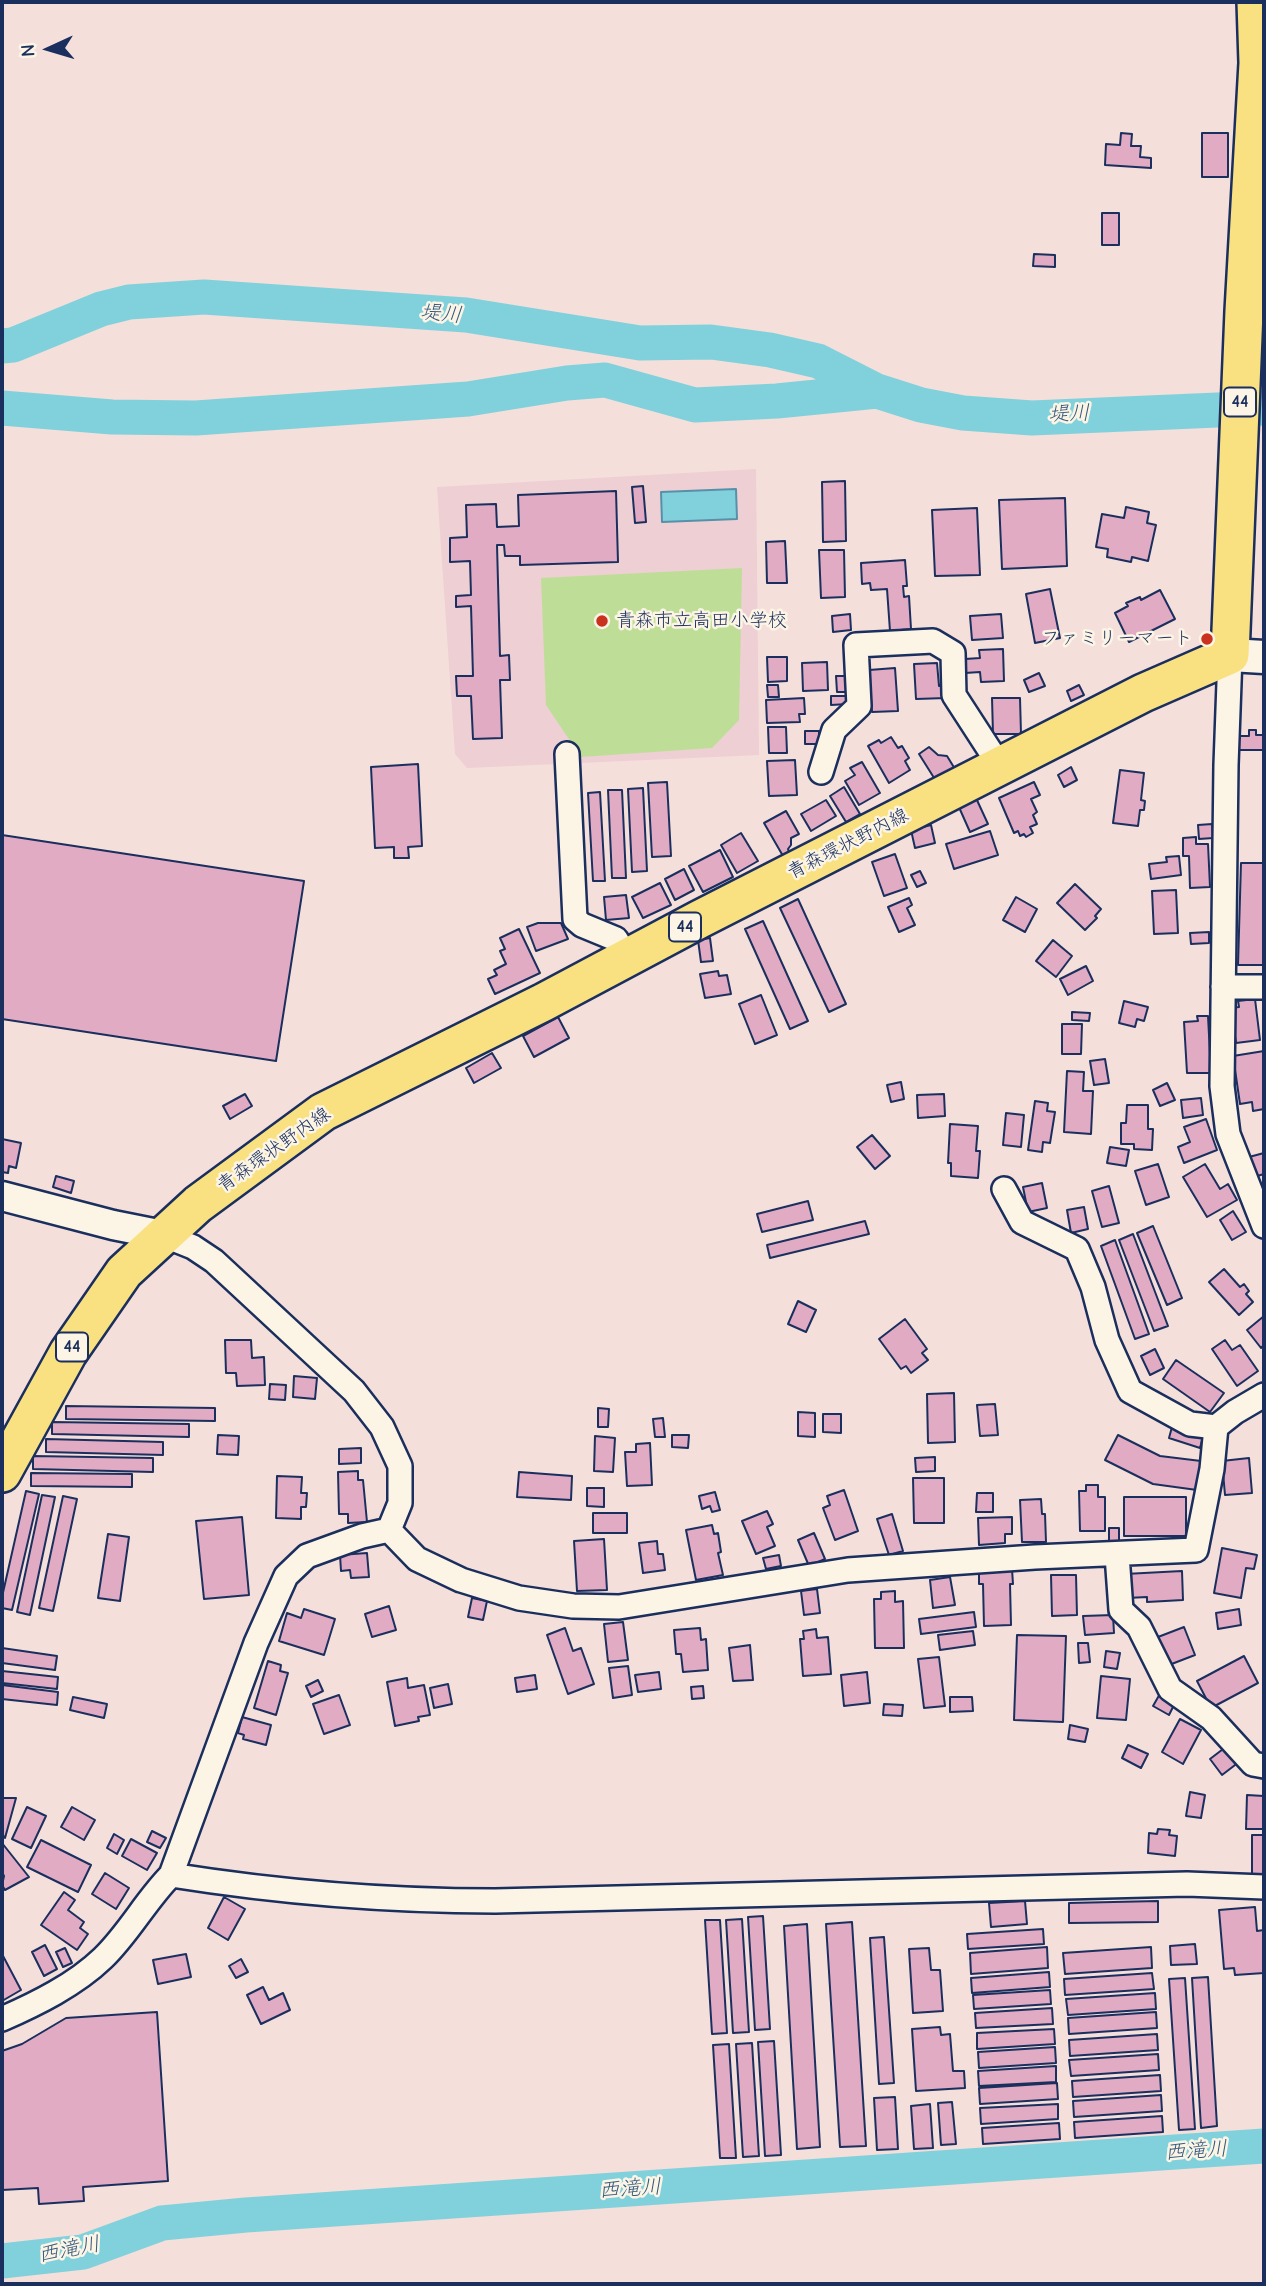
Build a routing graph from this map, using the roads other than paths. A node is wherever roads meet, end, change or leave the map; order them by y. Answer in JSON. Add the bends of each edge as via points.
{"nodes":[{"id":1,"x":1256,"y":2,"type":"edge"},
{"id":2,"x":1261,"y":58,"type":"edge"},
{"id":3,"x":1247,"y":656,"type":"edge"},
{"id":4,"x":567,"y":754,"type":"dead end"},
{"id":5,"x":1000,"y":766,"type":"junction"},
{"id":6,"x":821,"y":772,"type":"dead end"},
{"id":7,"x":627,"y":958,"type":"junction"},
{"id":8,"x":1223,"y":987,"type":"junction"},
{"id":9,"x":1264,"y":987,"type":"edge"},
{"id":10,"x":1004,"y":1189,"type":"dead end"},
{"id":11,"x":2,"y":1196,"type":"edge"},
{"id":12,"x":1264,"y":1226,"type":"edge"},
{"id":13,"x":163,"y":1235,"type":"junction"},
{"id":14,"x":1264,"y":1395,"type":"edge"},
{"id":15,"x":1216,"y":1427,"type":"junction"},
{"id":16,"x":2,"y":1473,"type":"edge"},
{"id":17,"x":389,"y":1530,"type":"junction"},
{"id":18,"x":1117,"y":1555,"type":"junction"},
{"id":19,"x":1264,"y":1766,"type":"edge"},
{"id":20,"x":172,"y":1875,"type":"junction"},
{"id":21,"x":1264,"y":1887,"type":"edge"},
{"id":22,"x":2,"y":2019,"type":"edge"}],
"edges":[{"from":1,"to":2,"type":"main road","number":"44"},
{"from":2,"to":3,"type":"main road","number":"44","via":[[1236,494]]},
{"from":3,"to":5,"type":"main road","name":"青森環状野内線","number":"44","via":[[1143,693]]},
{"from":3,"to":8,"type":"street","via":[[1226,765]]},
{"from":4,"to":7,"type":"street","via":[[575,919],[616,939]]},
{"from":5,"to":6,"type":"street","via":[[954,695],[953,653],[933,641],[856,645],[859,706],[834,730]]},
{"from":5,"to":7,"type":"main road","name":"青森環状野内線","number":"44"},
{"from":7,"to":13,"type":"main road","name":"青森環状野内線","number":"44","via":[[323,1112]]},
{"from":8,"to":9,"type":"street"},
{"from":8,"to":12,"type":"street","via":[[1222,1086],[1228,1134]]},
{"from":10,"to":15,"type":"street","via":[[1022,1222],[1077,1248],[1107,1340],[1130,1391],[1190,1424]]},
{"from":11,"to":13,"type":"street"},
{"from":13,"to":16,"type":"main road","name":"青森環状野内線","number":"44","via":[[124,1272],[68,1353]]},
{"from":13,"to":17,"type":"street","via":[[214,1261],[354,1391],[382,1427],[400,1466],[400,1503]]},
{"from":14,"to":15,"type":"street"},
{"from":15,"to":18,"type":"street","via":[[1196,1550]]},
{"from":17,"to":18,"type":"street","via":[[417,1559],[461,1580],[519,1598],[573,1606],[619,1607],[848,1570],[1035,1556]]},
{"from":17,"to":20,"type":"street","via":[[307,1556],[286,1576],[256,1643]]},
{"from":18,"to":19,"type":"street","via":[[1121,1610],[1139,1627],[1170,1689],[1211,1718],[1253,1764]]},
{"from":20,"to":21,"type":"street","via":[[425,1901],[1187,1884]]},
{"from":20,"to":22,"type":"street","via":[[103,1958],[33,2005]]}]}
